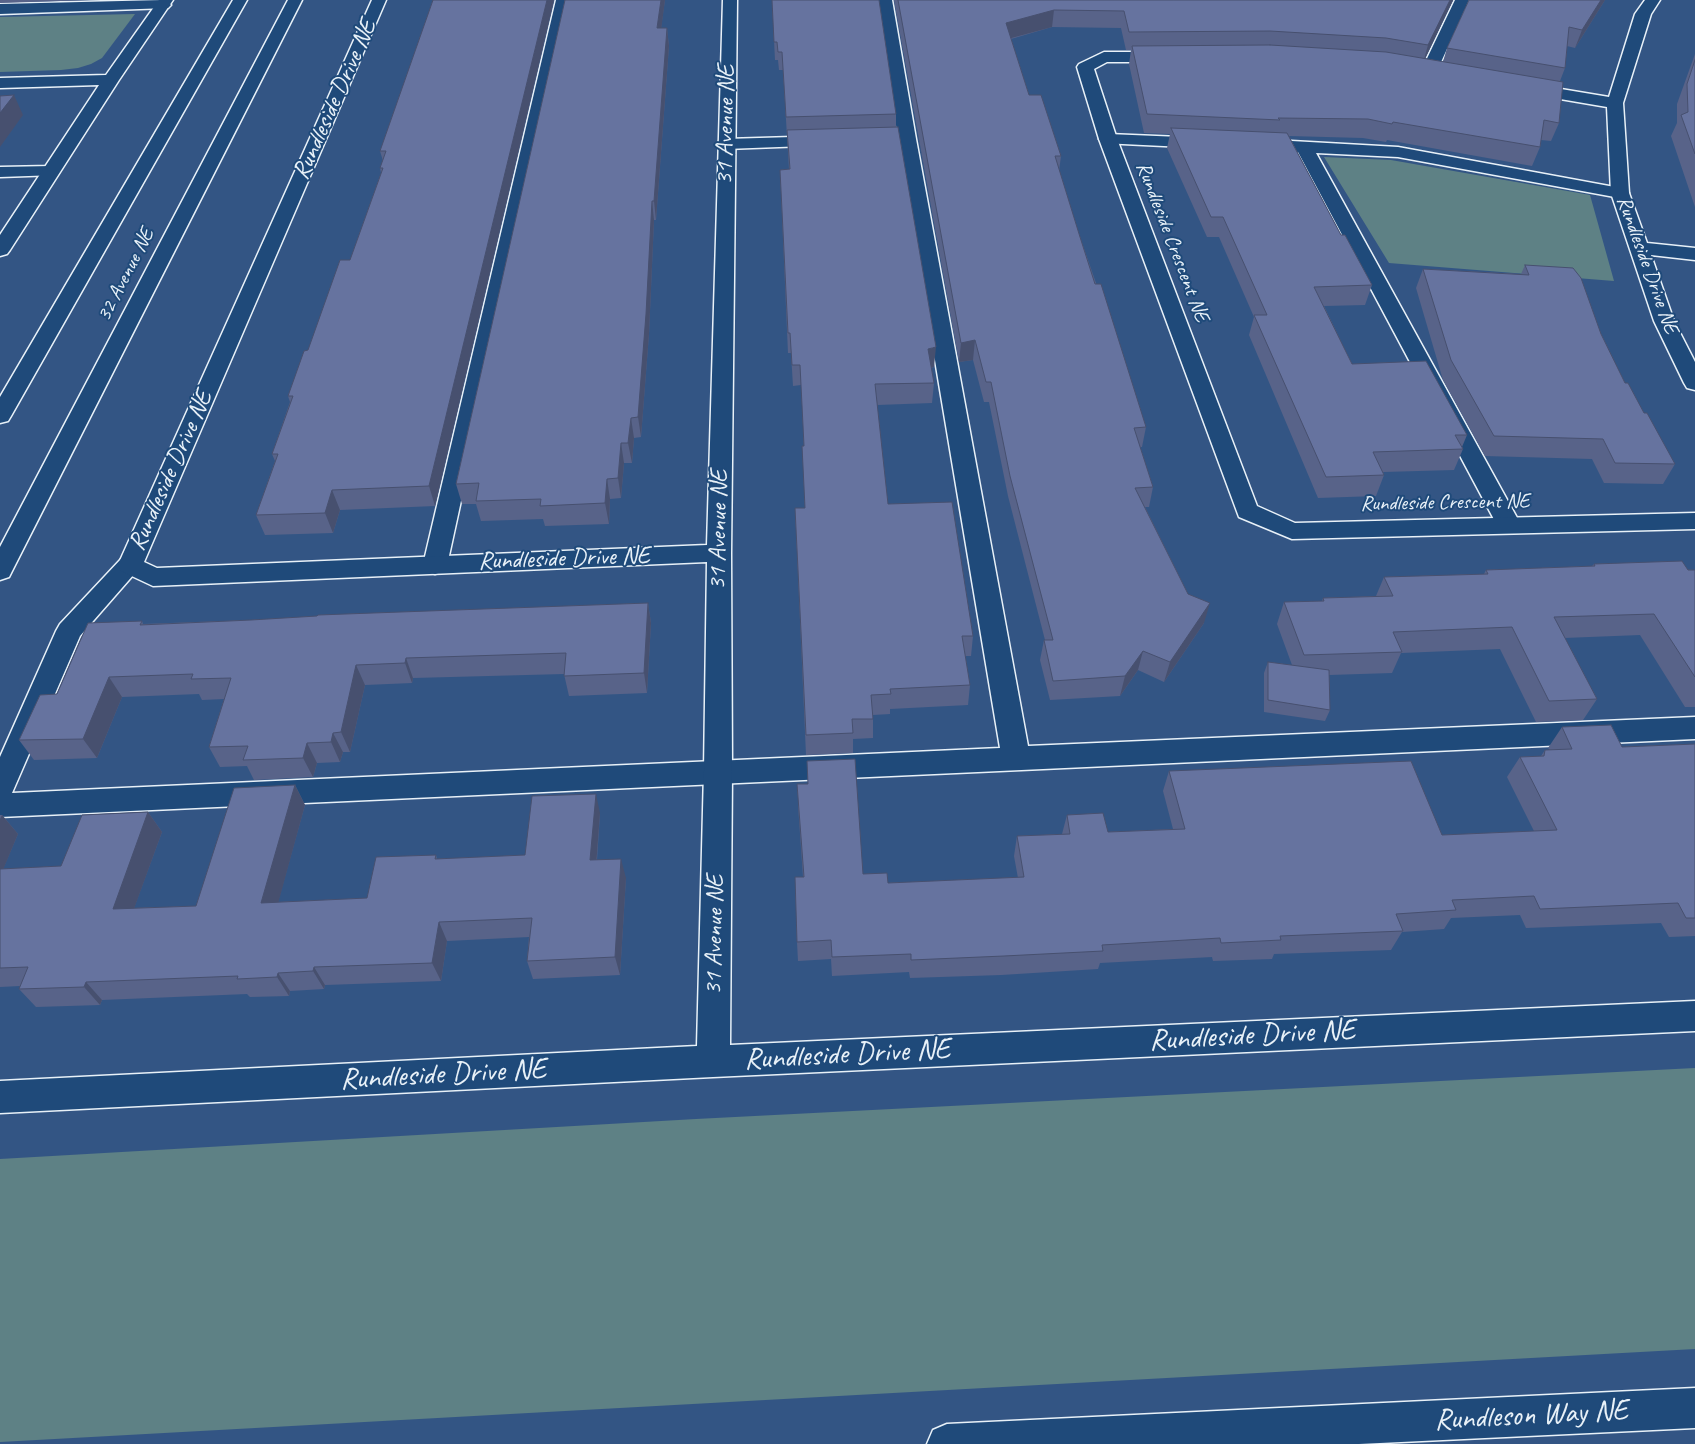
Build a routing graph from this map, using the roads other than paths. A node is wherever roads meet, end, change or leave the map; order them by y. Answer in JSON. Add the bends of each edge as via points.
{"nodes":[{"id":1,"x":240,"y":0,"type":"edge"},
{"id":2,"x":295,"y":0,"type":"edge"},
{"id":3,"x":379,"y":0,"type":"edge"},
{"id":4,"x":563,"y":0,"type":"edge"},
{"id":5,"x":730,"y":0,"type":"edge"},
{"id":6,"x":884,"y":0,"type":"edge"},
{"id":7,"x":1462,"y":0,"type":"edge"},
{"id":8,"x":1653,"y":0,"type":"edge"},
{"id":9,"x":165,"y":2,"type":"edge"},
{"id":10,"x":0,"y":8,"type":"edge"},
{"id":11,"x":1190,"y":57,"type":"edge"},
{"id":12,"x":1448,"y":75,"type":"edge"},
{"id":13,"x":111,"y":80,"type":"junction"},
{"id":14,"x":0,"y":83,"type":"edge"},
{"id":15,"x":1507,"y":85,"type":"edge"},
{"id":16,"x":1614,"y":103,"type":"junction"},
{"id":17,"x":1108,"y":139,"type":"junction"},
{"id":18,"x":840,"y":141,"type":"edge"},
{"id":19,"x":726,"y":144,"type":"junction"},
{"id":20,"x":1304,"y":146,"type":"junction"},
{"id":21,"x":51,"y":171,"type":"junction"},
{"id":22,"x":0,"y":172,"type":"edge"},
{"id":23,"x":1620,"y":194,"type":"junction"},
{"id":24,"x":1638,"y":248,"type":"junction"},
{"id":25,"x":0,"y":250,"type":"edge"},
{"id":26,"x":1695,"y":254,"type":"edge"},
{"id":27,"x":1695,"y":383,"type":"edge"},
{"id":28,"x":0,"y":416,"type":"edge"},
{"id":29,"x":1695,"y":521,"type":"edge"},
{"id":30,"x":1509,"y":525,"type":"junction"},
{"id":31,"x":718,"y":553,"type":"junction"},
{"id":32,"x":130,"y":564,"type":"junction"},
{"id":33,"x":435,"y":565,"type":"junction"},
{"id":34,"x":0,"y":571,"type":"edge"},
{"id":35,"x":1695,"y":728,"type":"edge"},
{"id":36,"x":1016,"y":758,"type":"junction"},
{"id":37,"x":718,"y":771,"type":"junction"},
{"id":38,"x":0,"y":789,"type":"edge"},
{"id":39,"x":0,"y":805,"type":"edge"},
{"id":40,"x":1695,"y":1016,"type":"edge"},
{"id":41,"x":713,"y":1061,"type":"junction"},
{"id":42,"x":0,"y":1097,"type":"edge"},
{"id":43,"x":1695,"y":1408,"type":"edge"},
{"id":44,"x":947,"y":1444,"type":"edge"}],
"edges":[{"from":1,"to":28,"type":"street","name":"32 Avenue NE"},
{"from":2,"to":34,"type":"street","name":"32 Avenue NE"},
{"from":3,"to":32,"type":"street","name":"Rundleside Drive NE"},
{"from":4,"to":33,"type":"street"},
{"from":5,"to":19,"type":"street","name":"31 Avenue NE"},
{"from":6,"to":36,"type":"street","via":[[898,139]]},
{"from":7,"to":12,"type":"street","via":[[1419,70]]},
{"from":8,"to":16,"type":"street","name":"Rundleside Drive NE","via":[[1642,14]]},
{"from":9,"to":10,"type":"street"},
{"from":9,"to":13,"type":"street"},
{"from":11,"to":17,"type":"street","name":"Rundleside Crescent NE","via":[[1104,58],[1085,67]]},
{"from":13,"to":14,"type":"street"},
{"from":13,"to":21,"type":"street"},
{"from":15,"to":16,"type":"street"},
{"from":16,"to":23,"type":"street","name":"Rundleside Drive NE"},
{"from":17,"to":20,"type":"street"},
{"from":17,"to":30,"type":"street","name":"Rundleside Crescent NE","via":[[1248,511],[1292,531]]},
{"from":18,"to":19,"type":"street"},
{"from":19,"to":31,"type":"street","name":"31 Avenue NE"},
{"from":20,"to":23,"type":"street","via":[[1398,152]]},
{"from":20,"to":30,"type":"street"},
{"from":21,"to":22,"type":"street"},
{"from":21,"to":25,"type":"street"},
{"from":23,"to":24,"type":"street","name":"Rundleside Drive NE"},
{"from":24,"to":26,"type":"street"},
{"from":24,"to":27,"type":"street","name":"Rundleside Drive NE","via":[[1664,321]]},
{"from":29,"to":30,"type":"street","name":"Rundleside Crescent NE"},
{"from":31,"to":33,"type":"street","name":"Rundleside Drive NE"},
{"from":31,"to":37,"type":"street","name":"31 Avenue NE"},
{"from":32,"to":33,"type":"street","name":"Rundleside Drive NE","via":[[153,577]]},
{"from":32,"to":38,"type":"street","via":[[69,631]]},
{"from":35,"to":36,"type":"street"},
{"from":36,"to":37,"type":"street"},
{"from":37,"to":39,"type":"street"},
{"from":37,"to":41,"type":"street","name":"31 Avenue NE"},
{"from":40,"to":41,"type":"street","name":"Rundleside Drive NE"},
{"from":41,"to":42,"type":"street","name":"Rundleside Drive NE"},
{"from":43,"to":44,"type":"street","name":"Rundleson Way NE"}]}
